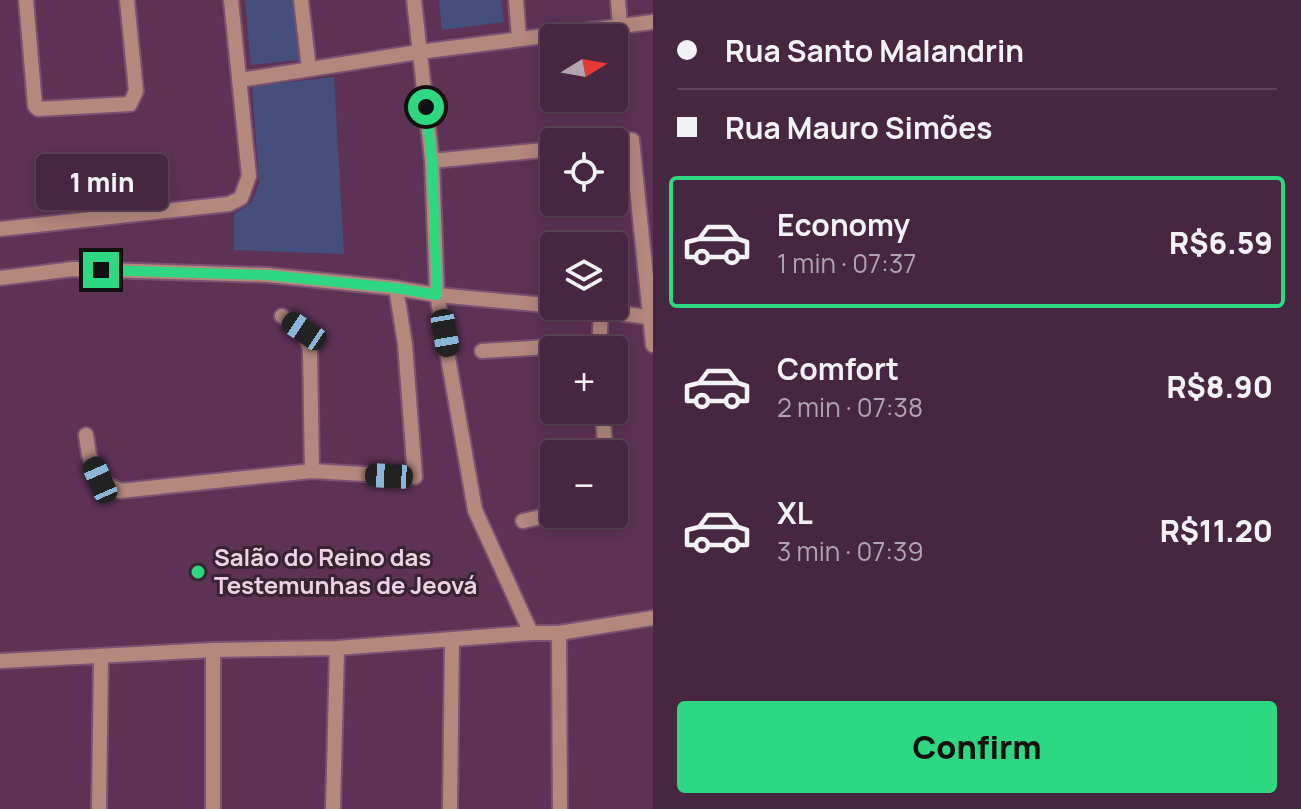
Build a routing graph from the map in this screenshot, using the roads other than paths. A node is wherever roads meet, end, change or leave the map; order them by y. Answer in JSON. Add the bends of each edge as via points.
{"nodes":[{"id":1,"x":26,"y":0,"type":"edge"},
{"id":2,"x":127,"y":0,"type":"edge"},
{"id":3,"x":231,"y":0,"type":"edge"},
{"id":4,"x":301,"y":0,"type":"edge"},
{"id":5,"x":414,"y":0,"type":"edge"},
{"id":6,"x":516,"y":0,"type":"edge"},
{"id":7,"x":618,"y":0,"type":"edge"},
{"id":8,"x":653,"y":22,"type":"edge"},
{"id":9,"x":620,"y":24,"type":"edge"},
{"id":10,"x":628,"y":25,"type":"edge"},
{"id":11,"x":540,"y":36,"type":"edge"},
{"id":12,"x":519,"y":38,"type":"junction"},
{"id":13,"x":419,"y":52,"type":"junction"},
{"id":14,"x":309,"y":69,"type":"junction"},
{"id":15,"x":240,"y":80,"type":"junction"},
{"id":16,"x":628,"y":140,"type":"edge"},
{"id":17,"x":540,"y":150,"type":"edge"},
{"id":18,"x":432,"y":161,"type":"junction"},
{"id":19,"x":0,"y":229,"type":"edge"},
{"id":20,"x":0,"y":278,"type":"edge"},
{"id":21,"x":396,"y":288,"type":"junction"},
{"id":22,"x":437,"y":295,"type":"junction"},
{"id":23,"x":540,"y":304,"type":"edge"},
{"id":24,"x":628,"y":314,"type":"edge"},
{"id":25,"x":282,"y":316,"type":"dead end"},
{"id":26,"x":652,"y":318,"type":"edge"},
{"id":27,"x":653,"y":345,"type":"edge"},
{"id":28,"x":540,"y":347,"type":"edge"},
{"id":29,"x":482,"y":351,"type":"dead end"},
{"id":30,"x":86,"y":435,"type":"dead end"},
{"id":31,"x":312,"y":471,"type":"junction"},
{"id":32,"x":540,"y":517,"type":"edge"},
{"id":33,"x":523,"y":521,"type":"dead end"},
{"id":34,"x":653,"y":618,"type":"edge"},
{"id":35,"x":531,"y":633,"type":"junction"},
{"id":36,"x":559,"y":633,"type":"junction"},
{"id":37,"x":452,"y":640,"type":"junction"},
{"id":38,"x":337,"y":648,"type":"junction"},
{"id":39,"x":213,"y":650,"type":"junction"},
{"id":40,"x":101,"y":656,"type":"junction"},
{"id":41,"x":0,"y":661,"type":"edge"},
{"id":42,"x":99,"y":809,"type":"edge"},
{"id":43,"x":213,"y":809,"type":"edge"},
{"id":44,"x":333,"y":809,"type":"edge"},
{"id":45,"x":450,"y":809,"type":"edge"},
{"id":46,"x":560,"y":809,"type":"edge"}],
"edges":[{"from":1,"to":2,"type":"street","via":[[38,109],[130,104],[136,91]]},
{"from":3,"to":15,"type":"street"},
{"from":4,"to":14,"type":"street"},
{"from":5,"to":13,"type":"street"},
{"from":6,"to":12,"type":"street"},
{"from":7,"to":9,"type":"street"},
{"from":8,"to":10,"type":"street"},
{"from":11,"to":12,"type":"street"},
{"from":12,"to":13,"type":"street"},
{"from":13,"to":14,"type":"street"},
{"from":13,"to":18,"type":"street"},
{"from":14,"to":15,"type":"street"},
{"from":15,"to":19,"type":"street","via":[[249,176],[241,198],[229,204]]},
{"from":16,"to":26,"type":"street","via":[[632,140]]},
{"from":17,"to":18,"type":"street"},
{"from":18,"to":22,"type":"street"},
{"from":20,"to":21,"type":"street","via":[[73,269],[267,275]]},
{"from":21,"to":22,"type":"street"},
{"from":21,"to":31,"type":"street","via":[[415,477]]},
{"from":22,"to":23,"type":"street"},
{"from":22,"to":35,"type":"street","via":[[475,510]]},
{"from":24,"to":26,"type":"street"},
{"from":25,"to":31,"type":"street","via":[[304,331],[310,349]]},
{"from":26,"to":27,"type":"street"},
{"from":28,"to":29,"type":"street"},
{"from":30,"to":31,"type":"street","via":[[100,480],[120,491]]},
{"from":32,"to":33,"type":"street"},
{"from":34,"to":36,"type":"street"},
{"from":35,"to":36,"type":"street"},
{"from":35,"to":37,"type":"street"},
{"from":36,"to":46,"type":"street"},
{"from":37,"to":38,"type":"street"},
{"from":37,"to":45,"type":"street"},
{"from":38,"to":39,"type":"street"},
{"from":38,"to":44,"type":"street"},
{"from":39,"to":40,"type":"street"},
{"from":39,"to":43,"type":"street"},
{"from":40,"to":41,"type":"street"},
{"from":40,"to":42,"type":"street"}]}
